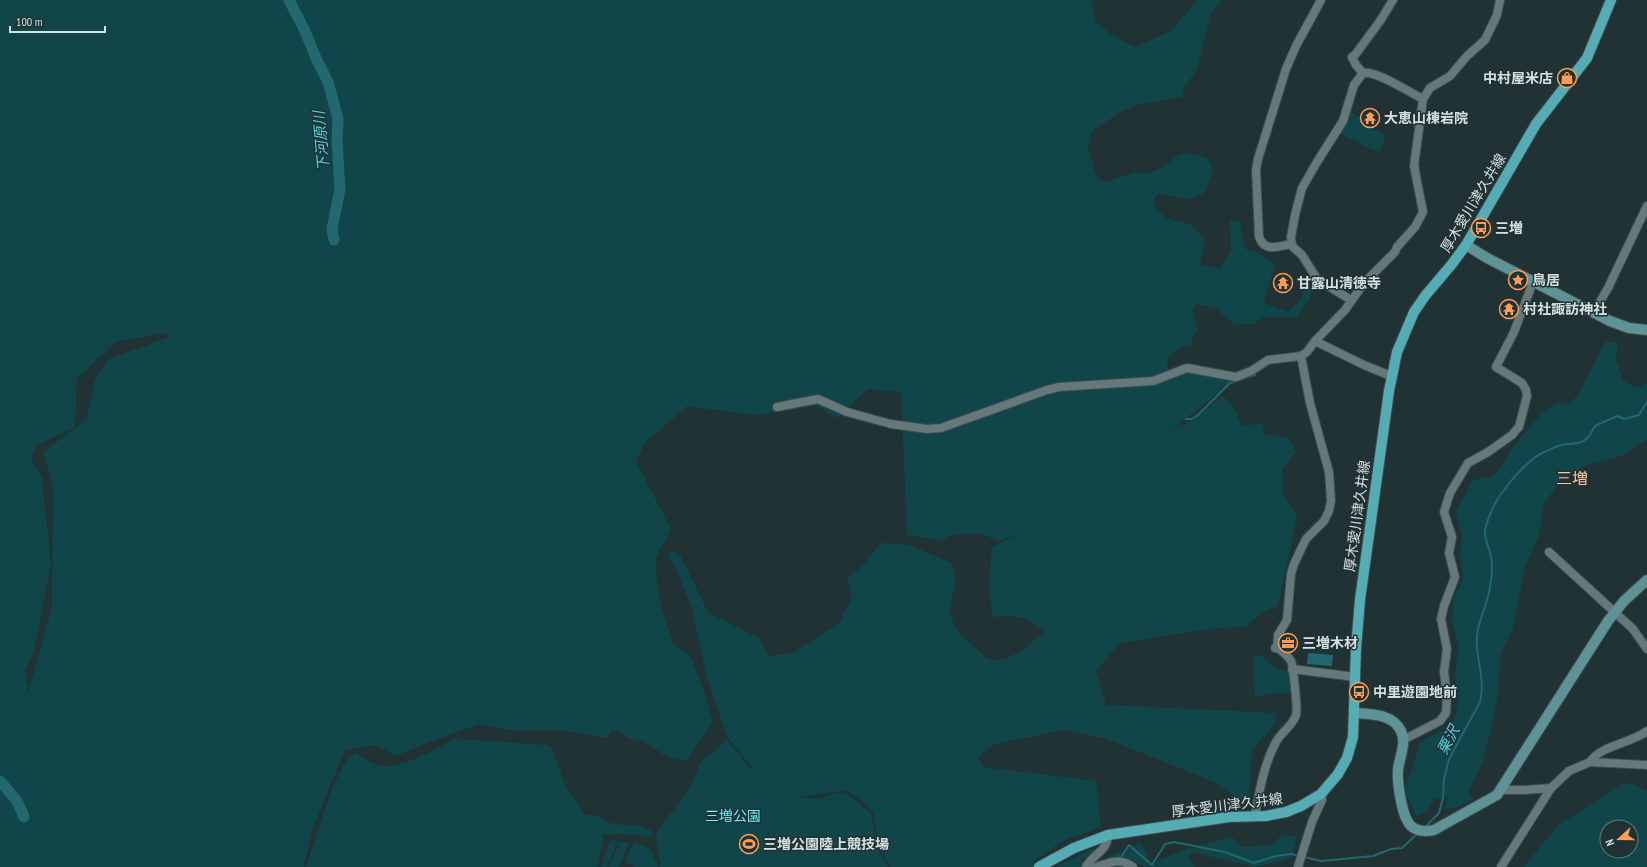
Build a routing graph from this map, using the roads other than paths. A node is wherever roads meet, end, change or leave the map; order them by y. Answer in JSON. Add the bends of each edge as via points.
{"nodes":[{"id":1,"x":1321,"y":0,"type":"edge"},
{"id":2,"x":1392,"y":0,"type":"edge"},
{"id":3,"x":1500,"y":0,"type":"edge"},
{"id":4,"x":1611,"y":0,"type":"edge"},
{"id":5,"x":1362,"y":73,"type":"junction"},
{"id":6,"x":1423,"y":99,"type":"junction"},
{"id":7,"x":1647,"y":206,"type":"edge"},
{"id":8,"x":1292,"y":244,"type":"junction"},
{"id":9,"x":1466,"y":245,"type":"junction"},
{"id":10,"x":1533,"y":282,"type":"junction"},
{"id":11,"x":1351,"y":300,"type":"junction"},
{"id":12,"x":1594,"y":312,"type":"junction"},
{"id":13,"x":1647,"y":330,"type":"edge"},
{"id":14,"x":1315,"y":341,"type":"junction"},
{"id":15,"x":1301,"y":356,"type":"junction"},
{"id":16,"x":1391,"y":376,"type":"junction"},
{"id":17,"x":777,"y":407,"type":"dead end"},
{"id":18,"x":1549,"y":552,"type":"dead end"},
{"id":19,"x":1647,"y":580,"type":"edge"},
{"id":20,"x":1614,"y":613,"type":"junction"},
{"id":21,"x":1647,"y":649,"type":"edge"},
{"id":22,"x":1292,"y":669,"type":"junction"},
{"id":23,"x":1355,"y":677,"type":"junction"},
{"id":24,"x":1354,"y":713,"type":"junction"},
{"id":25,"x":1647,"y":731,"type":"edge"},
{"id":26,"x":1403,"y":740,"type":"junction"},
{"id":27,"x":1590,"y":762,"type":"junction"},
{"id":28,"x":1647,"y":765,"type":"edge"},
{"id":29,"x":1551,"y":788,"type":"junction"},
{"id":30,"x":1501,"y":790,"type":"junction"},
{"id":31,"x":1321,"y":794,"type":"junction"},
{"id":32,"x":1255,"y":816,"type":"junction"},
{"id":33,"x":1108,"y":835,"type":"junction"},
{"id":34,"x":1299,"y":865,"type":"edge"},
{"id":35,"x":1039,"y":867,"type":"edge"},
{"id":36,"x":1086,"y":867,"type":"edge"},
{"id":37,"x":1095,"y":867,"type":"edge"},
{"id":38,"x":1133,"y":867,"type":"edge"},
{"id":39,"x":1501,"y":867,"type":"edge"}],
"edges":[{"from":1,"to":8,"type":"street","via":[[1286,69],[1256,170],[1261,243],[1272,248]]},
{"from":2,"to":5,"type":"street","via":[[1380,21],[1352,57]]},
{"from":3,"to":6,"type":"street","via":[[1497,15],[1485,40],[1450,76],[1430,88]]},
{"from":4,"to":9,"type":"main road","name":"厚木愛川津久井線","via":[[1587,58],[1536,124]]},
{"from":5,"to":6,"type":"street","via":[[1371,72],[1379,75]]},
{"from":5,"to":8,"type":"street","via":[[1354,85],[1342,121],[1302,188],[1294,215]]},
{"from":6,"to":11,"type":"street","via":[[1414,166],[1423,212],[1420,221]]},
{"from":7,"to":12,"type":"street"},
{"from":8,"to":11,"type":"street","via":[[1317,279]]},
{"from":9,"to":10,"type":"street"},
{"from":9,"to":16,"type":"main road","name":"厚木愛川津久井線","via":[[1414,312],[1397,352]]},
{"from":10,"to":12,"type":"street"},
{"from":10,"to":26,"type":"street","via":[[1514,332],[1496,367],[1519,381],[1526,390],[1527,396],[1519,427],[1512,435],[1468,464],[1452,489],[1445,509],[1452,537],[1449,553],[1455,575],[1441,619],[1447,649],[1444,672],[1446,714],[1440,721]]},
{"from":11,"to":14,"type":"street","via":[[1345,310]]},
{"from":12,"to":13,"type":"street","via":[[1619,324]]},
{"from":14,"to":15,"type":"street"},
{"from":14,"to":16,"type":"street"},
{"from":15,"to":17,"type":"street","via":[[1268,360],[1236,377],[1188,368],[1153,381],[1059,387],[940,428],[927,429],[891,424],[847,412],[818,398]]},
{"from":15,"to":22,"type":"street","via":[[1310,403],[1329,472],[1331,501],[1324,521],[1304,542],[1290,581],[1287,620],[1278,635],[1276,648],[1292,662]]},
{"from":16,"to":23,"type":"main road","name":"厚木愛川津久井線","via":[[1363,579]]},
{"from":18,"to":20,"type":"street"},
{"from":19,"to":20,"type":"street"},
{"from":20,"to":21,"type":"street","via":[[1633,629]]},
{"from":20,"to":30,"type":"street"},
{"from":22,"to":23,"type":"street"},
{"from":22,"to":32,"type":"street","via":[[1296,715],[1273,748],[1260,789]]},
{"from":23,"to":24,"type":"main road","name":"厚木愛川津久井線"},
{"from":24,"to":26,"type":"street","via":[[1385,717],[1399,728]]},
{"from":24,"to":31,"type":"main road","name":"厚木愛川津久井線","via":[[1353,737],[1347,758],[1333,781]]},
{"from":25,"to":27,"type":"street","via":[[1596,754]]},
{"from":26,"to":30,"type":"street","via":[[1398,786],[1410,826],[1421,831],[1439,827],[1494,798]]},
{"from":27,"to":28,"type":"street"},
{"from":27,"to":29,"type":"street","via":[[1569,771]]},
{"from":29,"to":30,"type":"street"},
{"from":29,"to":39,"type":"street"},
{"from":31,"to":32,"type":"main road","name":"厚木愛川津久井線","via":[[1294,810]]},
{"from":31,"to":34,"type":"street","via":[[1322,800],[1314,816]]},
{"from":32,"to":33,"type":"main road","name":"厚木愛川津久井線","via":[[1221,818]]},
{"from":33,"to":35,"type":"main road","name":"厚木愛川津久井線","via":[[1074,848]]},
{"from":33,"to":36,"type":"street","via":[[1104,849],[1092,857]]},
{"from":37,"to":38,"type":"street","via":[[1114,861]]}]}
